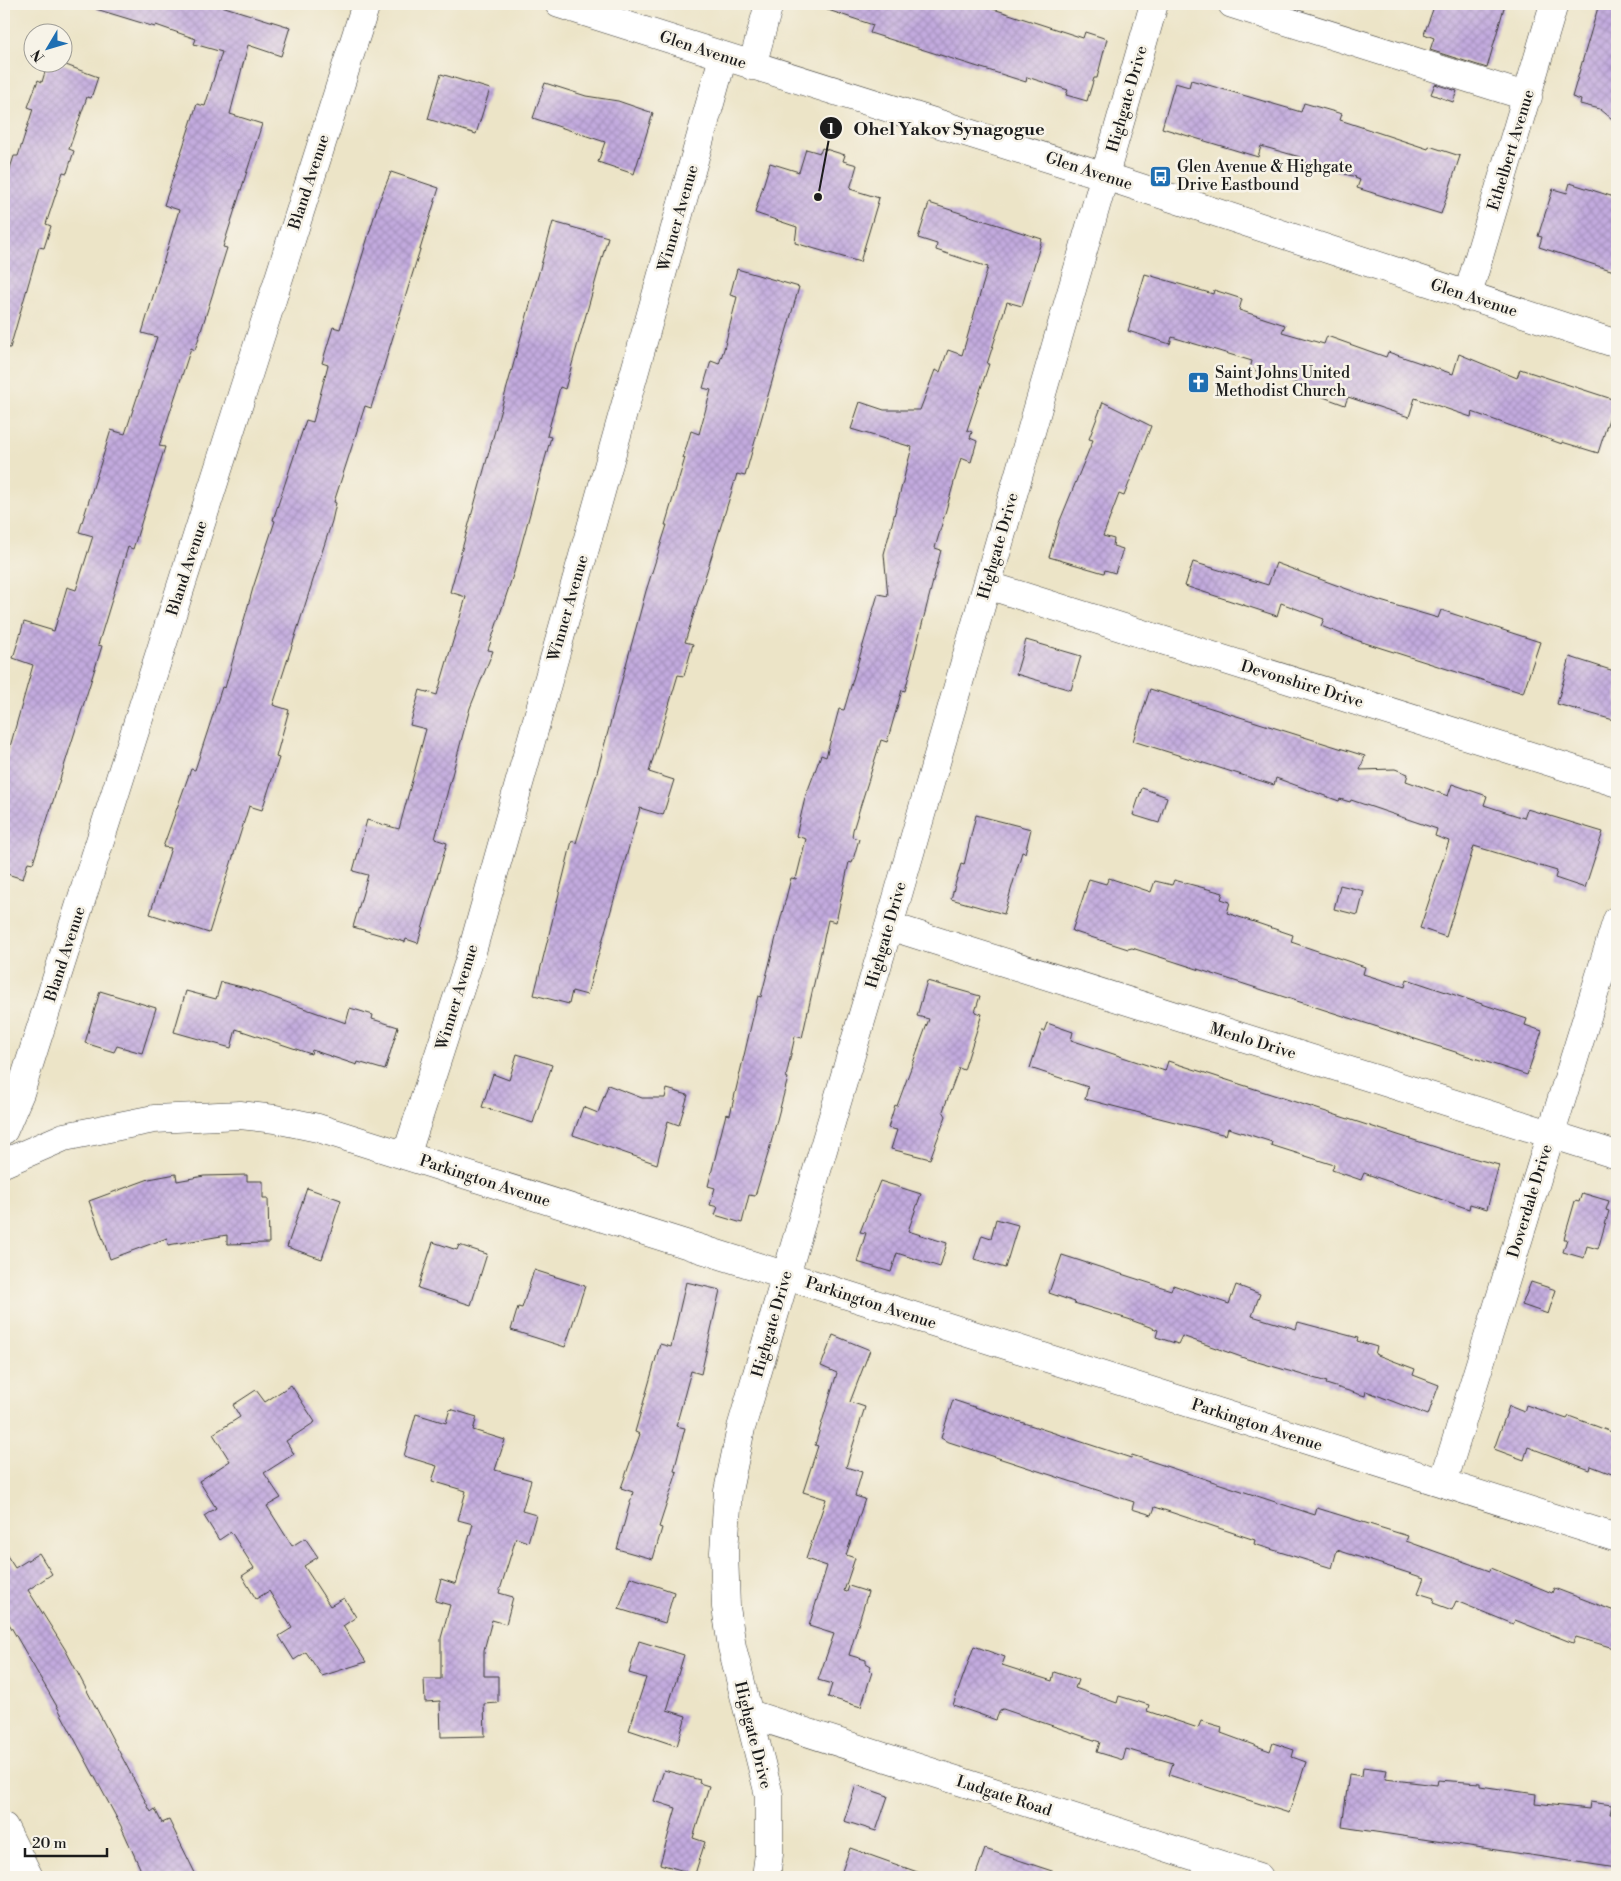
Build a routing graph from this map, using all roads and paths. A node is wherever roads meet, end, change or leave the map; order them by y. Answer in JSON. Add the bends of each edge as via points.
{"nodes":[{"id":1,"x":366,"y":4,"type":"edge"},
{"id":2,"x":559,"y":4,"type":"edge"},
{"id":3,"x":769,"y":4,"type":"edge"},
{"id":4,"x":1154,"y":4,"type":"edge"},
{"id":5,"x":1232,"y":4,"type":"edge"},
{"id":6,"x":1554,"y":4,"type":"edge"},
{"id":7,"x":723,"y":57,"type":"junction"},
{"id":8,"x":752,"y":66,"type":"junction"},
{"id":9,"x":1528,"y":97,"type":"junction"},
{"id":10,"x":1105,"y":176,"type":"junction"},
{"id":11,"x":1467,"y":297,"type":"junction"},
{"id":12,"x":1617,"y":344,"type":"edge"},
{"id":13,"x":987,"y":585,"type":"junction"},
{"id":14,"x":1617,"y":783,"type":"edge"},
{"id":15,"x":1617,"y":920,"type":"edge"},
{"id":16,"x":889,"y":926,"type":"junction"},
{"id":17,"x":4,"y":1130,"type":"edge"},
{"id":18,"x":1551,"y":1134,"type":"junction"},
{"id":19,"x":1617,"y":1155,"type":"edge"},
{"id":20,"x":406,"y":1156,"type":"junction"},
{"id":21,"x":4,"y":1163,"type":"edge"},
{"id":22,"x":786,"y":1276,"type":"junction"},
{"id":23,"x":1443,"y":1483,"type":"junction"},
{"id":24,"x":1617,"y":1538,"type":"edge"},
{"id":25,"x":750,"y":1714,"type":"junction"},
{"id":26,"x":4,"y":1827,"type":"edge"},
{"id":27,"x":28,"y":1877,"type":"edge"},
{"id":28,"x":766,"y":1877,"type":"edge"},
{"id":29,"x":1258,"y":1877,"type":"edge"}],
"edges":[{"from":1,"to":17,"type":"street","name":"Bland Avenue","via":[[20,1093]]},
{"from":2,"to":7,"type":"street","name":"Glen Avenue"},
{"from":3,"to":8,"type":"street"},
{"from":4,"to":10,"type":"street","name":"Highgate Drive"},
{"from":5,"to":9,"type":"street"},
{"from":6,"to":9,"type":"street","name":"Ethelbert Avenue"},
{"from":7,"to":8,"type":"street","name":"Glen Avenue"},
{"from":7,"to":20,"type":"street","name":"Winner Avenue","via":[[473,946]]},
{"from":8,"to":10,"type":"street","name":"Glen Avenue"},
{"from":9,"to":11,"type":"street","name":"Ethelbert Avenue"},
{"from":10,"to":11,"type":"street","name":"Glen Avenue"},
{"from":10,"to":13,"type":"street","name":"Highgate Drive"},
{"from":11,"to":12,"type":"street","name":"Glen Avenue"},
{"from":13,"to":14,"type":"street","name":"Devonshire Drive"},
{"from":13,"to":16,"type":"street","name":"Highgate Drive"},
{"from":15,"to":18,"type":"street","name":"Doverdale Drive"},
{"from":16,"to":18,"type":"street","name":"Menlo Drive"},
{"from":16,"to":22,"type":"street","name":"Highgate Drive"},
{"from":18,"to":19,"type":"street","name":"Menlo Drive"},
{"from":18,"to":23,"type":"street","name":"Doverdale Drive"},
{"from":20,"to":21,"type":"street","name":"Parkington Avenue","via":[[318,1128],[276,1119],[230,1115],[154,1119],[107,1127],[64,1137]]},
{"from":20,"to":22,"type":"street","name":"Parkington Avenue"},
{"from":22,"to":23,"type":"street","name":"Parkington Avenue"},
{"from":22,"to":25,"type":"street","name":"Highgate Drive","via":[[741,1428],[728,1491],[724,1552],[726,1607],[732,1646]]},
{"from":23,"to":24,"type":"street","name":"Parkington Avenue"},
{"from":25,"to":28,"type":"street","name":"Highgate Drive","via":[[769,1795]]},
{"from":25,"to":29,"type":"street","name":"Ludgate Road"},
{"from":26,"to":27,"type":"street"}]}
